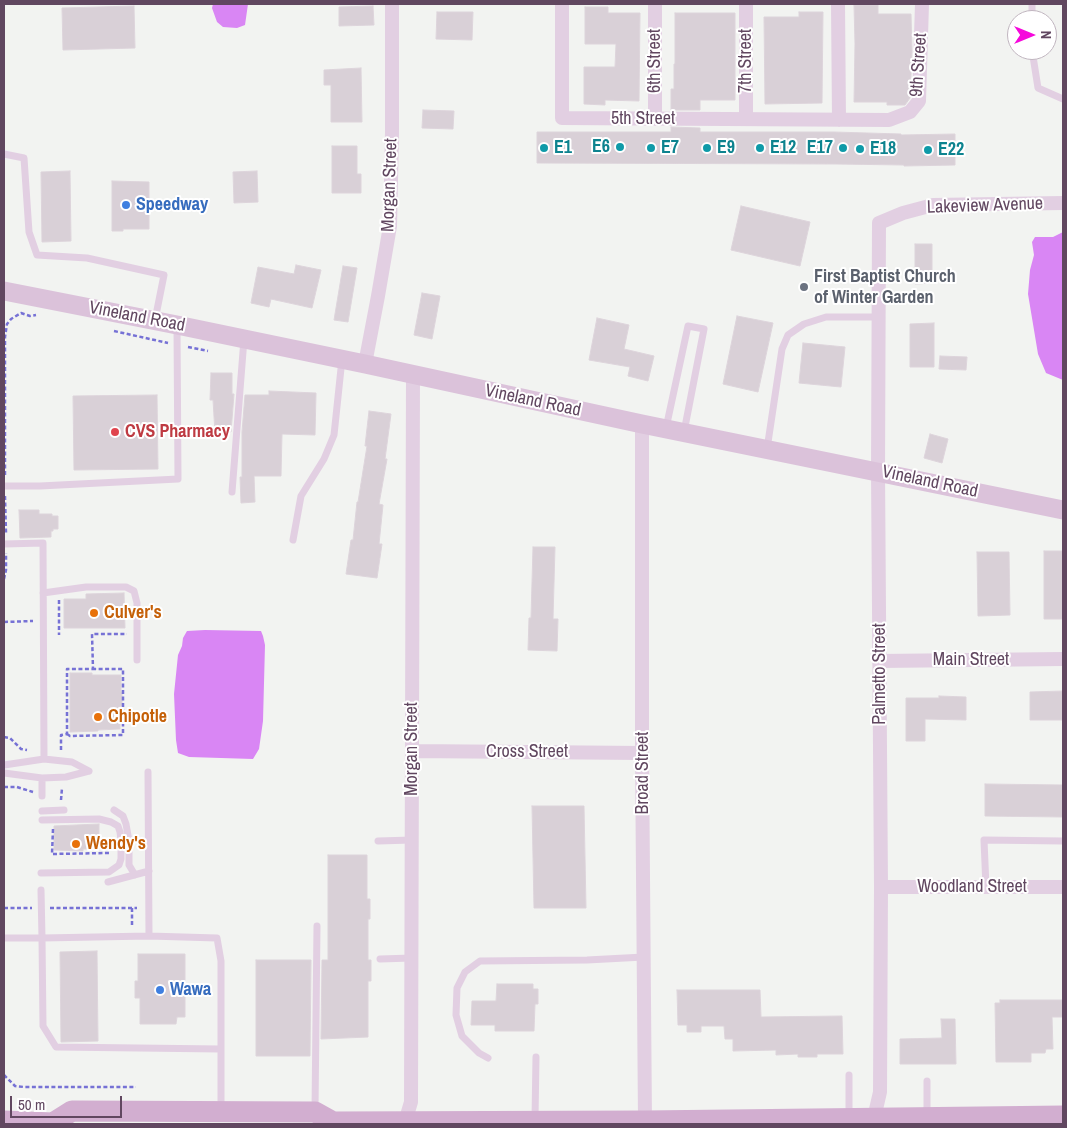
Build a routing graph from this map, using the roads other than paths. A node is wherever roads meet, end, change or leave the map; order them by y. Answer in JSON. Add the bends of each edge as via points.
{"nodes":[{"id":1,"x":392,"y":4,"type":"edge"},
{"id":2,"x":562,"y":4,"type":"edge"},
{"id":3,"x":655,"y":4,"type":"edge"},
{"id":4,"x":746,"y":4,"type":"edge"},
{"id":5,"x":838,"y":4,"type":"edge"},
{"id":6,"x":922,"y":4,"type":"edge"},
{"id":7,"x":1034,"y":60,"type":"edge"},
{"id":8,"x":1063,"y":99,"type":"edge"},
{"id":9,"x":655,"y":119,"type":"junction"},
{"id":10,"x":746,"y":119,"type":"junction"},
{"id":11,"x":839,"y":120,"type":"junction"},
{"id":12,"x":4,"y":154,"type":"edge"},
{"id":13,"x":1063,"y":203,"type":"edge"},
{"id":14,"x":879,"y":223,"type":"joint"},
{"id":15,"x":4,"y":291,"type":"edge"},
{"id":16,"x":879,"y":317,"type":"junction"},
{"id":17,"x":155,"y":321,"type":"junction"},
{"id":18,"x":177,"y":325,"type":"junction"},
{"id":19,"x":244,"y":339,"type":"junction"},
{"id":20,"x":342,"y":359,"type":"junction"},
{"id":21,"x":365,"y":364,"type":"junction"},
{"id":22,"x":414,"y":374,"type":"junction"},
{"id":23,"x":642,"y":424,"type":"junction"},
{"id":24,"x":675,"y":431,"type":"junction"},
{"id":25,"x":767,"y":449,"type":"junction"},
{"id":26,"x":878,"y":471,"type":"junction"},
{"id":27,"x":5,"y":486,"type":"edge"},
{"id":28,"x":232,"y":492,"type":"dead end"},
{"id":29,"x":1063,"y":510,"type":"edge"},
{"id":30,"x":293,"y":540,"type":"dead end"},
{"id":31,"x":5,"y":544,"type":"edge"},
{"id":32,"x":43,"y":593,"type":"junction"},
{"id":33,"x":1063,"y":659,"type":"edge"},
{"id":34,"x":137,"y":660,"type":"dead end"},
{"id":35,"x":879,"y":660,"type":"junction"},
{"id":36,"x":412,"y":751,"type":"junction"},
{"id":37,"x":642,"y":753,"type":"junction"},
{"id":38,"x":44,"y":759,"type":"junction"},
{"id":39,"x":4,"y":766,"type":"edge"},
{"id":40,"x":148,"y":772,"type":"dead end"},
{"id":41,"x":4,"y":773,"type":"edge"},
{"id":42,"x":42,"y":778,"type":"junction"},
{"id":43,"x":42,"y":796,"type":"dead end"},
{"id":44,"x":42,"y":810,"type":"dead end"},
{"id":45,"x":63,"y":810,"type":"road end"},
{"id":46,"x":114,"y":810,"type":"dead end"},
{"id":47,"x":42,"y":820,"type":"dead end"},
{"id":48,"x":412,"y":840,"type":"junction"},
{"id":49,"x":378,"y":841,"type":"dead end"},
{"id":50,"x":1063,"y":842,"type":"edge"},
{"id":51,"x":149,"y":871,"type":"junction"},
{"id":52,"x":42,"y":873,"type":"dead end"},
{"id":53,"x":135,"y":875,"type":"junction"},
{"id":54,"x":108,"y":882,"type":"dead end"},
{"id":55,"x":1063,"y":886,"type":"edge"},
{"id":56,"x":881,"y":887,"type":"junction"},
{"id":57,"x":986,"y":887,"type":"junction"},
{"id":58,"x":42,"y":890,"type":"dead end"},
{"id":59,"x":316,"y":926,"type":"dead end"},
{"id":60,"x":149,"y":936,"type":"junction"},
{"id":61,"x":4,"y":938,"type":"edge"},
{"id":62,"x":42,"y":938,"type":"junction"},
{"id":63,"x":644,"y":957,"type":"junction"},
{"id":64,"x":412,"y":958,"type":"junction"},
{"id":65,"x":380,"y":959,"type":"dead end"},
{"id":66,"x":220,"y":1050,"type":"junction"},
{"id":67,"x":536,"y":1057,"type":"dead end"},
{"id":68,"x":488,"y":1058,"type":"dead end"},
{"id":69,"x":849,"y":1076,"type":"dead end"},
{"id":70,"x":927,"y":1081,"type":"dead end"},
{"id":71,"x":221,"y":1111,"type":"junction"},
{"id":72,"x":1063,"y":1116,"type":"edge"},
{"id":73,"x":850,"y":1118,"type":"junction"},
{"id":74,"x":926,"y":1118,"type":"junction"},
{"id":75,"x":326,"y":1120,"type":"edge"},
{"id":76,"x":4,"y":1121,"type":"edge"},
{"id":77,"x":535,"y":1121,"type":"junction"},
{"id":78,"x":646,"y":1121,"type":"junction"},
{"id":79,"x":874,"y":1121,"type":"edge"},
{"id":80,"x":988,"y":1121,"type":"edge"},
{"id":81,"x":727,"y":1122,"type":"edge"},
{"id":82,"x":405,"y":1123,"type":"edge"},
{"id":83,"x":602,"y":1123,"type":"edge"},
{"id":84,"x":54,"y":1124,"type":"edge"}],
"edges":[{"from":1,"to":21,"type":"street","name":"Morgan Street","via":[[390,226]]},
{"from":2,"to":9,"type":"street","name":"5th Street","via":[[562,118]]},
{"from":3,"to":9,"type":"street","name":"6th Street"},
{"from":4,"to":10,"type":"street","name":"7th Street"},
{"from":5,"to":11,"type":"street"},
{"from":6,"to":11,"type":"street","name":"9th Street","via":[[919,101],[910,112],[889,120]]},
{"from":7,"to":8,"type":"lane","via":[[1038,88]]},
{"from":9,"to":10,"type":"street","name":"5th Street"},
{"from":10,"to":11,"type":"street","name":"5th Street"},
{"from":12,"to":17,"type":"lane","via":[[24,158],[29,232],[37,256],[86,258],[164,275]]},
{"from":13,"to":14,"type":"street","name":"Lakeview Avenue","via":[[934,205]]},
{"from":14,"to":16,"type":"street","name":"Palmetto Street"},
{"from":15,"to":17,"type":"main road","name":"Vineland Road"},
{"from":16,"to":25,"type":"lane","via":[[826,317],[804,324],[788,335],[782,349]]},
{"from":16,"to":26,"type":"street","name":"Palmetto Street"},
{"from":17,"to":18,"type":"main road","name":"Vineland Road"},
{"from":18,"to":19,"type":"main road","name":"Vineland Road"},
{"from":18,"to":27,"type":"lane","via":[[178,479]]},
{"from":19,"to":20,"type":"main road","name":"Vineland Road"},
{"from":19,"to":28,"type":"lane"},
{"from":20,"to":21,"type":"main road","name":"Vineland Road"},
{"from":20,"to":30,"type":"lane","via":[[334,435],[324,459],[301,496]]},
{"from":21,"to":22,"type":"main road","name":"Vineland Road"},
{"from":22,"to":23,"type":"main road","name":"Vineland Road"},
{"from":22,"to":36,"type":"street","name":"Morgan Street"},
{"from":23,"to":24,"type":"main road","name":"Vineland Road"},
{"from":23,"to":37,"type":"street","name":"Broad Street"},
{"from":24,"to":24,"type":"lane","via":[[704,329],[696,327],[688,326]]},
{"from":24,"to":25,"type":"main road","name":"Vineland Road"},
{"from":25,"to":26,"type":"main road","name":"Vineland Road"},
{"from":26,"to":29,"type":"main road","name":"Vineland Road"},
{"from":26,"to":35,"type":"street","name":"Palmetto Street"},
{"from":31,"to":32,"type":"lane","via":[[43,543]]},
{"from":32,"to":34,"type":"lane","via":[[86,587],[126,587],[134,591]]},
{"from":32,"to":38,"type":"lane"},
{"from":33,"to":35,"type":"street","name":"Main Street"},
{"from":35,"to":56,"type":"street","name":"Palmetto Street"},
{"from":36,"to":37,"type":"street","name":"Cross Street"},
{"from":36,"to":48,"type":"street","name":"Morgan Street"},
{"from":37,"to":63,"type":"street","name":"Broad Street"},
{"from":38,"to":39,"type":"lane"},
{"from":38,"to":42,"type":"lane","via":[[72,762],[89,770]]},
{"from":40,"to":51,"type":"lane"},
{"from":41,"to":42,"type":"lane"},
{"from":42,"to":43,"type":"lane"},
{"from":44,"to":45,"type":"lane"},
{"from":46,"to":53,"type":"lane","via":[[123,816],[126,824],[129,865]]},
{"from":47,"to":52,"type":"lane","via":[[99,819],[111,822],[118,826],[121,840],[119,865],[109,872]]},
{"from":48,"to":49,"type":"lane"},
{"from":48,"to":64,"type":"street","name":"Morgan Street"},
{"from":50,"to":57,"type":"lane","via":[[984,840]]},
{"from":51,"to":53,"type":"lane"},
{"from":51,"to":60,"type":"lane"},
{"from":53,"to":54,"type":"lane"},
{"from":55,"to":57,"type":"street","name":"Woodland Street"},
{"from":56,"to":57,"type":"street","name":"Woodland Street"},
{"from":56,"to":79,"type":"street","name":"Palmetto Street","via":[[880,1092]]},
{"from":58,"to":62,"type":"lane"},
{"from":59,"to":75,"type":"lane"},
{"from":60,"to":62,"type":"lane"},
{"from":60,"to":66,"type":"lane","via":[[217,938],[221,961]]},
{"from":61,"to":62,"type":"lane"},
{"from":62,"to":66,"type":"lane","via":[[44,1026],[56,1047]]},
{"from":63,"to":68,"type":"lane","via":[[480,961],[465,972],[457,988],[456,1015],[462,1036]]},
{"from":63,"to":78,"type":"street","name":"Broad Street"},
{"from":64,"to":65,"type":"lane"},
{"from":64,"to":82,"type":"street","name":"Morgan Street","via":[[412,1102]]},
{"from":66,"to":71,"type":"lane"},
{"from":67,"to":77,"type":"lane"},
{"from":69,"to":73,"type":"lane"},
{"from":70,"to":74,"type":"lane"},
{"from":71,"to":75,"type":"main road"},
{"from":71,"to":84,"type":"main road","via":[[72,1111]]},
{"from":72,"to":80,"type":"main road"},
{"from":73,"to":79,"type":"main road"},
{"from":73,"to":81,"type":"main road"},
{"from":74,"to":79,"type":"main road"},
{"from":74,"to":80,"type":"main road"},
{"from":75,"to":82,"type":"main road"},
{"from":76,"to":84,"type":"main road"},
{"from":77,"to":82,"type":"main road"},
{"from":77,"to":83,"type":"main road"},
{"from":78,"to":81,"type":"main road"},
{"from":78,"to":83,"type":"main road"}]}
